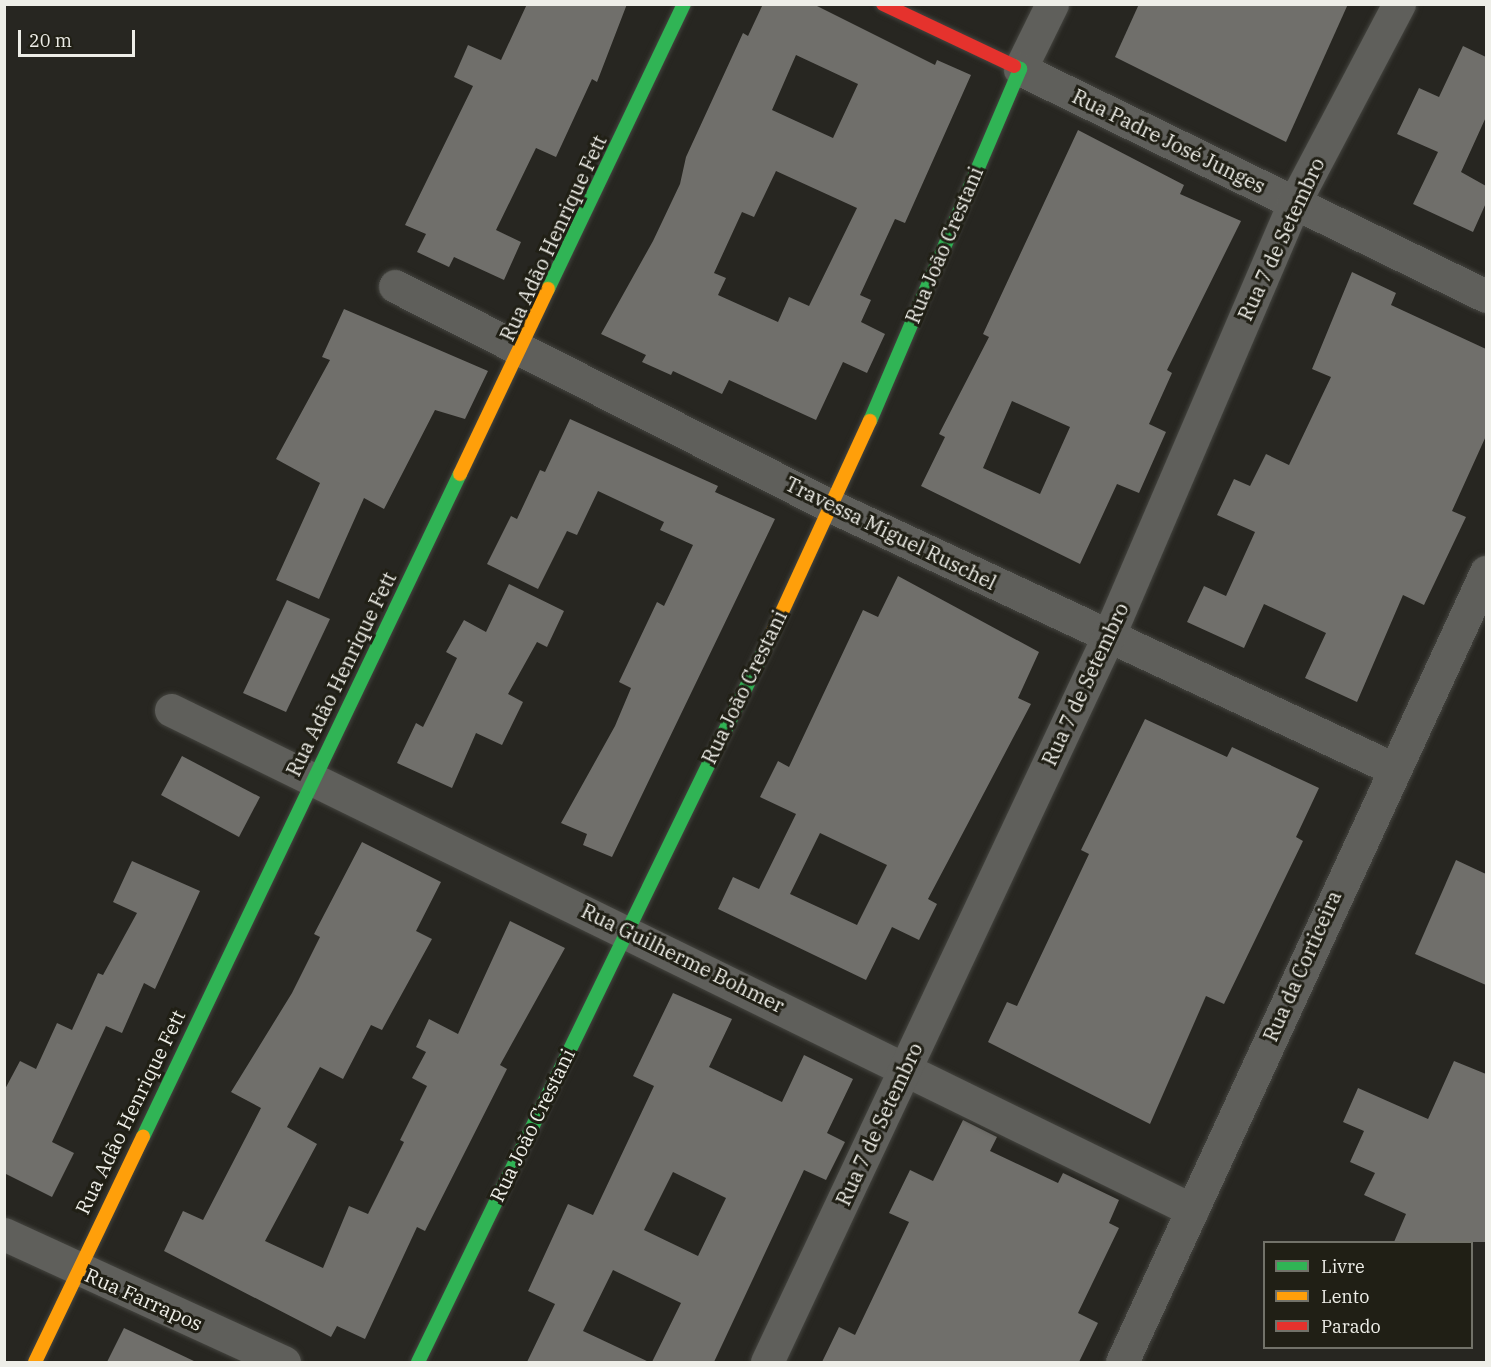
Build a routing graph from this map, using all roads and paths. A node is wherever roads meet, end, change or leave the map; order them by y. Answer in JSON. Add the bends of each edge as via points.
{"nodes":[{"id":1,"x":684,"y":4,"type":"edge"},
{"id":2,"x":883,"y":4,"type":"edge"},
{"id":3,"x":1052,"y":4,"type":"edge"},
{"id":4,"x":1399,"y":4,"type":"edge"},
{"id":5,"x":1020,"y":69,"type":"junction"},
{"id":6,"x":1294,"y":202,"type":"junction"},
{"id":7,"x":395,"y":286,"type":"dead end"},
{"id":8,"x":1486,"y":296,"type":"edge"},
{"id":9,"x":524,"y":347,"type":"junction"},
{"id":10,"x":832,"y":507,"type":"junction"},
{"id":11,"x":1486,"y":572,"type":"edge"},
{"id":12,"x":1108,"y":637,"type":"junction"},
{"id":13,"x":171,"y":710,"type":"dead end"},
{"id":14,"x":1392,"y":768,"type":"junction"},
{"id":15,"x":312,"y":777,"type":"junction"},
{"id":16,"x":625,"y":930,"type":"junction"},
{"id":17,"x":906,"y":1067,"type":"junction"},
{"id":18,"x":1192,"y":1210,"type":"junction"},
{"id":19,"x":4,"y":1234,"type":"edge"},
{"id":20,"x":77,"y":1269,"type":"junction"},
{"id":21,"x":34,"y":1362,"type":"edge"},
{"id":22,"x":284,"y":1362,"type":"edge"},
{"id":23,"x":418,"y":1362,"type":"edge"},
{"id":24,"x":767,"y":1362,"type":"edge"},
{"id":25,"x":1122,"y":1362,"type":"edge"}],
"edges":[{"from":1,"to":9,"type":"street","name":"Rua Adão Henrique Fett"},
{"from":2,"to":5,"type":"street","name":"Rua Padre José Junges"},
{"from":3,"to":5,"type":"street","name":"Rua João Crestani"},
{"from":4,"to":6,"type":"street","name":"Rua 7 de Setembro"},
{"from":5,"to":6,"type":"street","name":"Rua Padre José Junges"},
{"from":5,"to":10,"type":"street","name":"Rua João Crestani"},
{"from":6,"to":8,"type":"street","name":"Rua Padre José Junges"},
{"from":6,"to":12,"type":"street","name":"Rua 7 de Setembro"},
{"from":7,"to":9,"type":"street","name":"Travessa Miguel Ruschel"},
{"from":9,"to":10,"type":"street","name":"Travessa Miguel Ruschel"},
{"from":9,"to":15,"type":"street","name":"Rua Adão Henrique Fett"},
{"from":10,"to":12,"type":"street","name":"Travessa Miguel Ruschel"},
{"from":10,"to":16,"type":"street","name":"Rua João Crestani"},
{"from":11,"to":14,"type":"street","name":"Rua da Corticeira"},
{"from":12,"to":14,"type":"street","name":"Travessa Miguel Ruschel"},
{"from":12,"to":17,"type":"street","name":"Rua 7 de Setembro"},
{"from":13,"to":15,"type":"street","name":"Rua Guilherme Bohmer"},
{"from":14,"to":18,"type":"street","name":"Rua da Corticeira"},
{"from":15,"to":16,"type":"street","name":"Rua Guilherme Bohmer"},
{"from":15,"to":20,"type":"street","name":"Rua Adão Henrique Fett"},
{"from":16,"to":17,"type":"street","name":"Rua Guilherme Bohmer"},
{"from":16,"to":23,"type":"street","name":"Rua João Crestani"},
{"from":17,"to":18,"type":"street","name":"Rua Guilherme Bohmer"},
{"from":17,"to":24,"type":"street","name":"Rua 7 de Setembro"},
{"from":18,"to":25,"type":"street","name":"Rua da Corticeira"},
{"from":19,"to":20,"type":"street","name":"Rua Farrapos"},
{"from":20,"to":21,"type":"street","name":"Rua Adão Henrique Fett"},
{"from":20,"to":22,"type":"street","name":"Rua Farrapos"}]}
